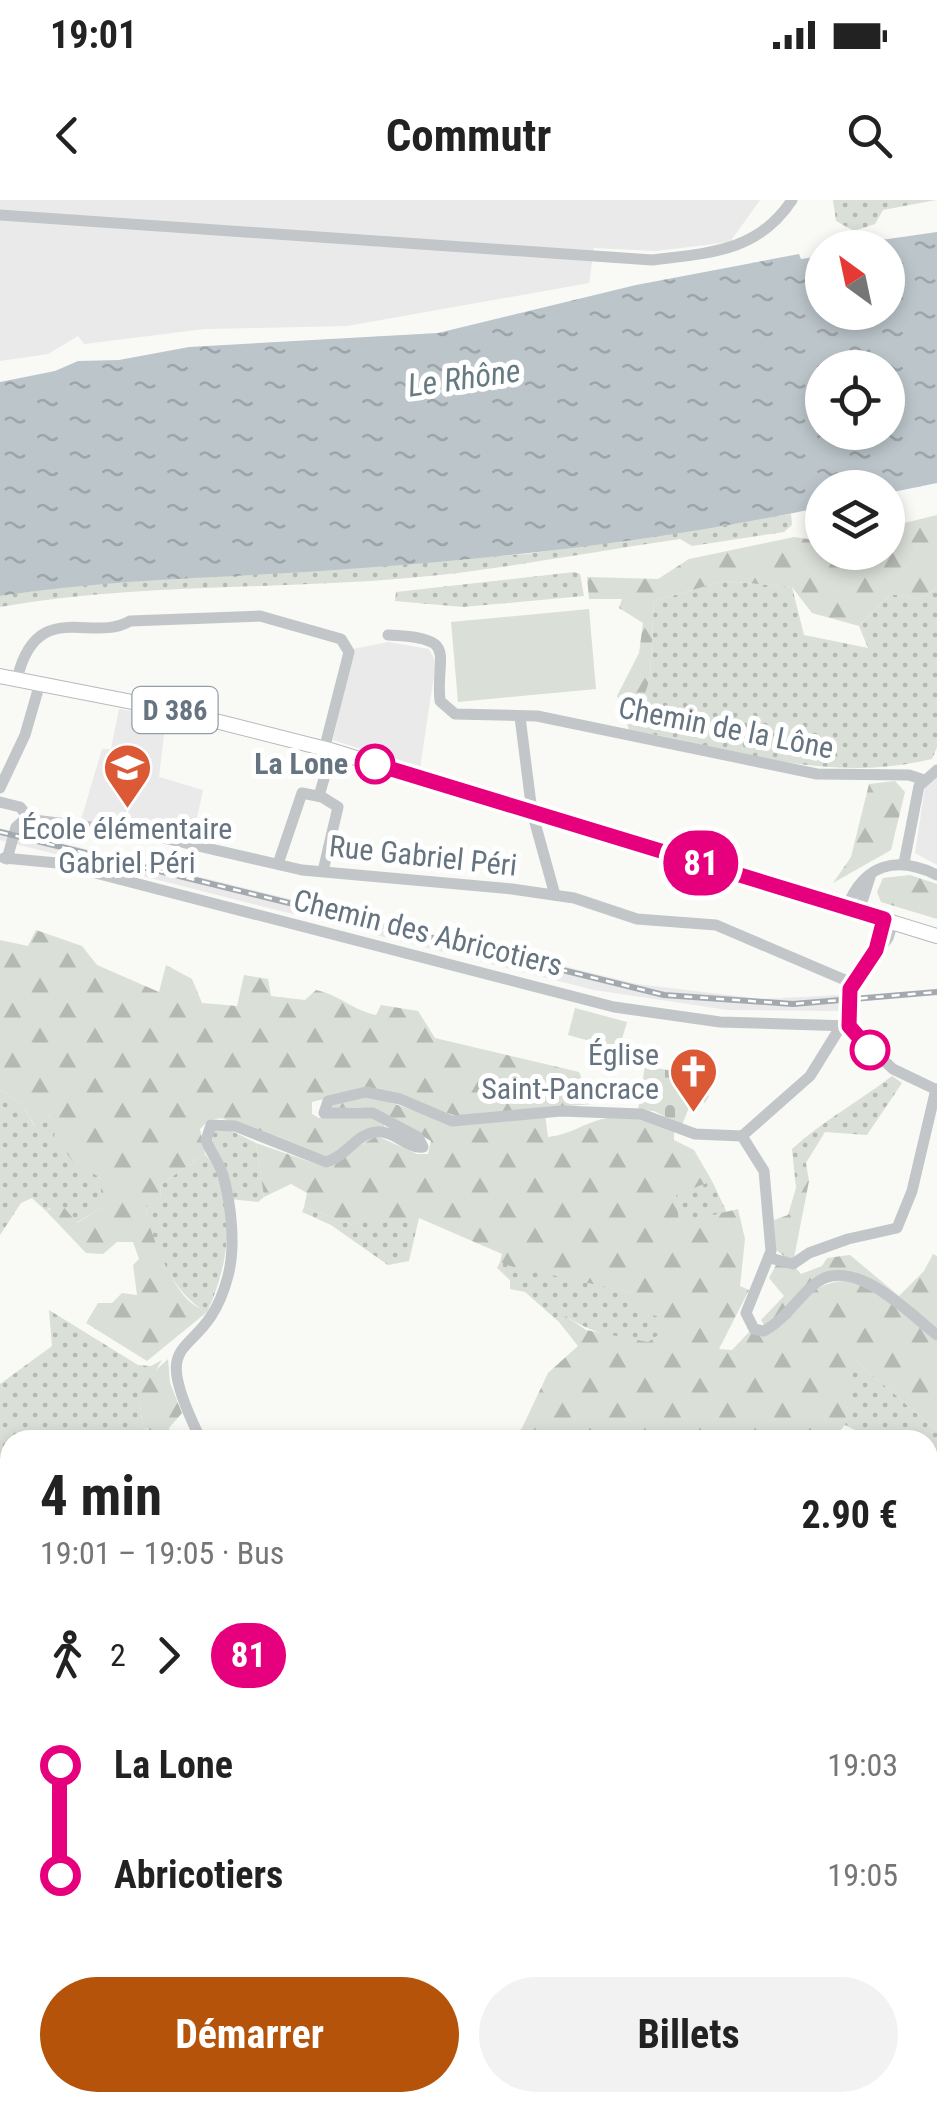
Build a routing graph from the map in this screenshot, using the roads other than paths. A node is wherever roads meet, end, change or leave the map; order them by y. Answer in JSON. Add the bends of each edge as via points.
{"nodes":[{"id":1,"x":792,"y":200,"type":"edge"},
{"id":2,"x":0,"y":215,"type":"edge"},
{"id":3,"x":388,"y":635,"type":"dead end"},
{"id":4,"x":0,"y":676,"type":"edge"},
{"id":5,"x":17,"y":679,"type":"junction"},
{"id":6,"x":40,"y":683,"type":"junction"},
{"id":7,"x":520,"y":716,"type":"junction"},
{"id":8,"x":330,"y":750,"type":"junction"},
{"id":9,"x":937,"y":770,"type":"edge"},
{"id":10,"x":924,"y":780,"type":"junction"},
{"id":11,"x":0,"y":788,"type":"edge"},
{"id":12,"x":318,"y":796,"type":"junction"},
{"id":13,"x":0,"y":802,"type":"edge"},
{"id":14,"x":532,"y":812,"type":"junction"},
{"id":15,"x":29,"y":818,"type":"junction"},
{"id":16,"x":3,"y":858,"type":"edge"},
{"id":17,"x":904,"y":863,"type":"junction"},
{"id":18,"x":278,"y":864,"type":"junction"},
{"id":19,"x":322,"y":872,"type":"junction"},
{"id":20,"x":937,"y":875,"type":"edge"},
{"id":21,"x":554,"y":895,"type":"junction"},
{"id":22,"x":853,"y":909,"type":"junction"},
{"id":23,"x":889,"y":921,"type":"junction"},
{"id":24,"x":937,"y":936,"type":"edge"},
{"id":25,"x":850,"y":989,"type":"junction"},
{"id":26,"x":845,"y":1026,"type":"junction"},
{"id":27,"x":936,"y":1089,"type":"edge"},
{"id":28,"x":742,"y":1136,"type":"junction"},
{"id":29,"x":770,"y":1258,"type":"junction"},
{"id":30,"x":217,"y":1306,"type":"junction"},
{"id":31,"x":230,"y":1312,"type":"dead end"},
{"id":32,"x":937,"y":1335,"type":"edge"},
{"id":33,"x":196,"y":1430,"type":"edge"}],
"edges":[{"from":1,"to":2,"type":"street","via":[[775,224],[746,244],[652,260]]},
{"from":3,"to":7,"type":"street","name":"Chemin de la Lône","via":[[439,648],[440,701],[448,712]]},
{"from":4,"to":5,"type":"main road","number":"D 386"},
{"from":5,"to":6,"type":"main road","number":"D 386"},
{"from":5,"to":8,"type":"street","via":[[31,648],[70,625],[114,629],[130,620],[260,616],[348,646],[326,742]]},
{"from":6,"to":8,"type":"main road","number":"D 386"},
{"from":6,"to":11,"type":"street"},
{"from":7,"to":10,"type":"street","name":"Chemin de la Lône","via":[[817,774]]},
{"from":7,"to":14,"type":"street"},
{"from":8,"to":12,"type":"street"},
{"from":8,"to":14,"type":"main road","number":"D 386"},
{"from":9,"to":10,"type":"street"},
{"from":10,"to":17,"type":"street"},
{"from":12,"to":18,"type":"street","via":[[298,796]]},
{"from":12,"to":19,"type":"street","via":[[338,807]]},
{"from":13,"to":15,"type":"street","via":[[20,807]]},
{"from":14,"to":21,"type":"street"},
{"from":14,"to":22,"type":"main road","number":"D 386"},
{"from":15,"to":16,"type":"street","via":[[16,826]]},
{"from":15,"to":18,"type":"street","name":"Rue Gabriel Péri","via":[[142,833]]},
{"from":16,"to":26,"type":"street","name":"Chemin des Abricotiers","via":[[57,864],[614,1007],[720,1022]]},
{"from":17,"to":20,"type":"street"},
{"from":17,"to":22,"type":"street","via":[[874,869]]},
{"from":18,"to":19,"type":"street","name":"Rue Gabriel Péri"},
{"from":19,"to":21,"type":"street","name":"Rue Gabriel Péri"},
{"from":21,"to":25,"type":"street","name":"Rue Gabriel Péri","via":[[637,919],[716,925]]},
{"from":22,"to":23,"type":"main road","number":"D 386"},
{"from":23,"to":24,"type":"main road","number":"D 386"},
{"from":23,"to":25,"type":"street"},
{"from":25,"to":26,"type":"street","bridge":true},
{"from":26,"to":27,"type":"street","via":[[893,1069]]},
{"from":26,"to":28,"type":"street","via":[[810,1076]]},
{"from":27,"to":29,"type":"street","via":[[912,1191],[896,1228],[848,1239],[794,1264]]},
{"from":28,"to":29,"type":"street","via":[[764,1171]]},
{"from":28,"to":30,"type":"street","via":[[695,1134],[641,1114],[561,1111],[452,1121],[366,1092],[328,1102],[324,1112],[372,1113],[418,1137],[423,1147],[373,1133],[326,1162],[216,1123],[206,1140],[223,1175],[232,1242]]},
{"from":29,"to":32,"type":"street","via":[[747,1318],[764,1331],[814,1284],[843,1275],[871,1286]]},
{"from":30,"to":31,"type":"street"},
{"from":30,"to":33,"type":"street","via":[[173,1365]]}]}
